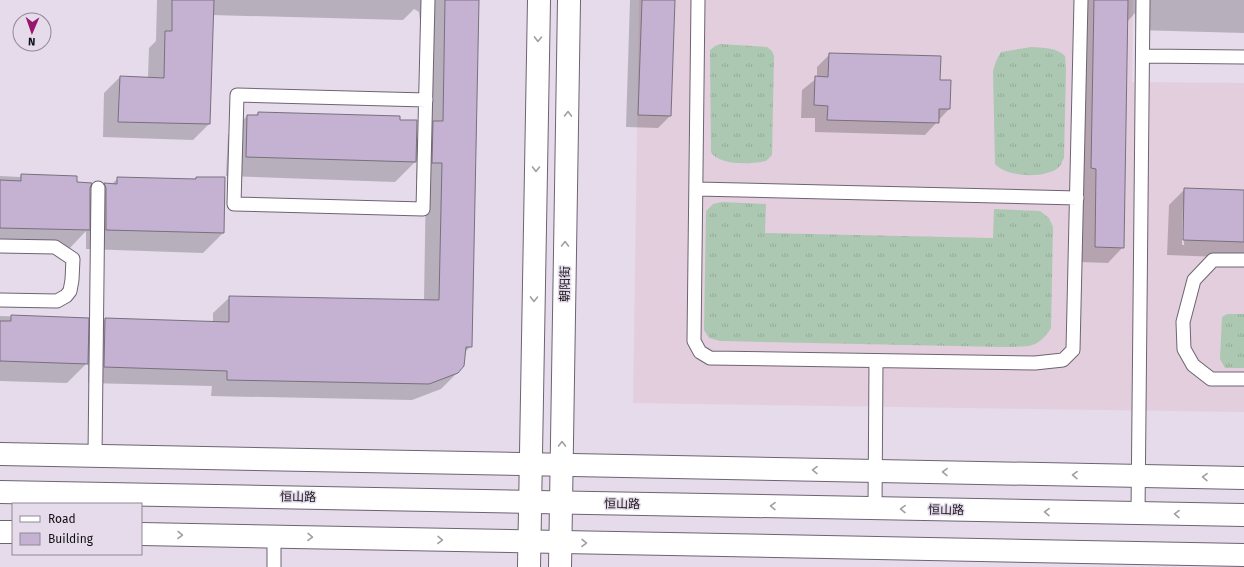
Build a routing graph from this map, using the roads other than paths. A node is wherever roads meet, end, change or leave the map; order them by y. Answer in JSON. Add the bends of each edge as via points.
{"nodes":[{"id":1,"x":428,"y":0,"type":"edge"},
{"id":2,"x":538,"y":0,"type":"edge"},
{"id":3,"x":569,"y":0,"type":"edge"},
{"id":4,"x":698,"y":0,"type":"edge"},
{"id":5,"x":1081,"y":0,"type":"edge"},
{"id":6,"x":1143,"y":0,"type":"edge"},
{"id":7,"x":1143,"y":56,"type":"junction"},
{"id":8,"x":1244,"y":56,"type":"edge"},
{"id":9,"x":426,"y":100,"type":"junction"},
{"id":10,"x":98,"y":188,"type":"dead end"},
{"id":11,"x":696,"y":189,"type":"junction"},
{"id":12,"x":1077,"y":198,"type":"junction"},
{"id":13,"x":0,"y":246,"type":"edge"},
{"id":14,"x":1244,"y":260,"type":"edge"},
{"id":15,"x":0,"y":300,"type":"edge"},
{"id":16,"x":876,"y":361,"type":"junction"},
{"id":17,"x":1244,"y":380,"type":"edge"},
{"id":18,"x":0,"y":454,"type":"edge"},
{"id":19,"x":95,"y":456,"type":"junction"},
{"id":20,"x":531,"y":464,"type":"junction"},
{"id":21,"x":562,"y":465,"type":"junction"},
{"id":22,"x":875,"y":471,"type":"junction"},
{"id":23,"x":1138,"y":476,"type":"junction"},
{"id":24,"x":1244,"y":478,"type":"edge"},
{"id":25,"x":0,"y":492,"type":"edge"},
{"id":26,"x":530,"y":502,"type":"junction"},
{"id":27,"x":561,"y":502,"type":"junction"},
{"id":28,"x":875,"y":508,"type":"junction"},
{"id":29,"x":1138,"y":513,"type":"junction"},
{"id":30,"x":1244,"y":515,"type":"edge"},
{"id":31,"x":0,"y":532,"type":"edge"},
{"id":32,"x":12,"y":532,"type":"edge"},
{"id":33,"x":142,"y":534,"type":"edge"},
{"id":34,"x":274,"y":537,"type":"junction"},
{"id":35,"x":530,"y":542,"type":"junction"},
{"id":36,"x":560,"y":542,"type":"junction"},
{"id":37,"x":1244,"y":555,"type":"edge"},
{"id":38,"x":1124,"y":560,"type":"edge"},
{"id":39,"x":274,"y":567,"type":"edge"},
{"id":40,"x":529,"y":567,"type":"edge"},
{"id":41,"x":560,"y":567,"type":"edge"}],
"edges":[{"from":1,"to":9,"type":"lane"},
{"from":2,"to":20,"type":"street","one_way":true},
{"from":21,"to":3,"type":"street","name":"朝阳街","one_way":true},
{"from":4,"to":11,"type":"lane"},
{"from":5,"to":12,"type":"lane"},
{"from":6,"to":7,"type":"lane"},
{"from":7,"to":8,"type":"lane"},
{"from":7,"to":23,"type":"lane"},
{"from":9,"to":9,"type":"lane","via":[[423,208],[234,204],[236,95]]},
{"from":10,"to":19,"type":"lane"},
{"from":11,"to":12,"type":"lane"},
{"from":11,"to":16,"type":"lane","via":[[694,341],[700,352],[710,358]]},
{"from":12,"to":16,"type":"lane","via":[[1073,350],[1063,360],[1035,363]]},
{"from":13,"to":15,"type":"lane","via":[[55,247],[73,259],[70,291],[66,296],[57,301]]},
{"from":14,"to":17,"type":"lane","via":[[1213,260],[1194,280],[1183,322],[1184,349],[1193,366],[1211,379]]},
{"from":16,"to":22,"type":"lane"},
{"from":18,"to":19,"type":"street"},
{"from":19,"to":20,"type":"street"},
{"from":20,"to":21,"type":"street"},
{"from":20,"to":26,"type":"street"},
{"from":22,"to":21,"type":"street","one_way":true},
{"from":21,"to":27,"type":"street","name":"朝阳街"},
{"from":23,"to":22,"type":"street","one_way":true},
{"from":22,"to":28,"type":"lane"},
{"from":24,"to":23,"type":"street","one_way":true},
{"from":23,"to":29,"type":"lane"},
{"from":25,"to":26,"type":"street","name":"恒山路"},
{"from":26,"to":27,"type":"street","name":"恒山路"},
{"from":26,"to":35,"type":"street"},
{"from":28,"to":27,"type":"street","name":"恒山路","one_way":true},
{"from":27,"to":36,"type":"street","name":"朝阳街"},
{"from":29,"to":28,"type":"street","name":"恒山路","one_way":true},
{"from":30,"to":29,"type":"street","name":"恒山路","one_way":true},
{"from":31,"to":32,"type":"street"},
{"from":33,"to":34,"type":"street","one_way":true},
{"from":34,"to":35,"type":"street","one_way":true},
{"from":34,"to":39,"type":"lane"},
{"from":35,"to":36,"type":"street"},
{"from":35,"to":40,"type":"street"},
{"from":36,"to":38,"type":"street","one_way":true},
{"from":36,"to":41,"type":"street","name":"朝阳街"},
{"from":37,"to":38,"type":"street"}]}
